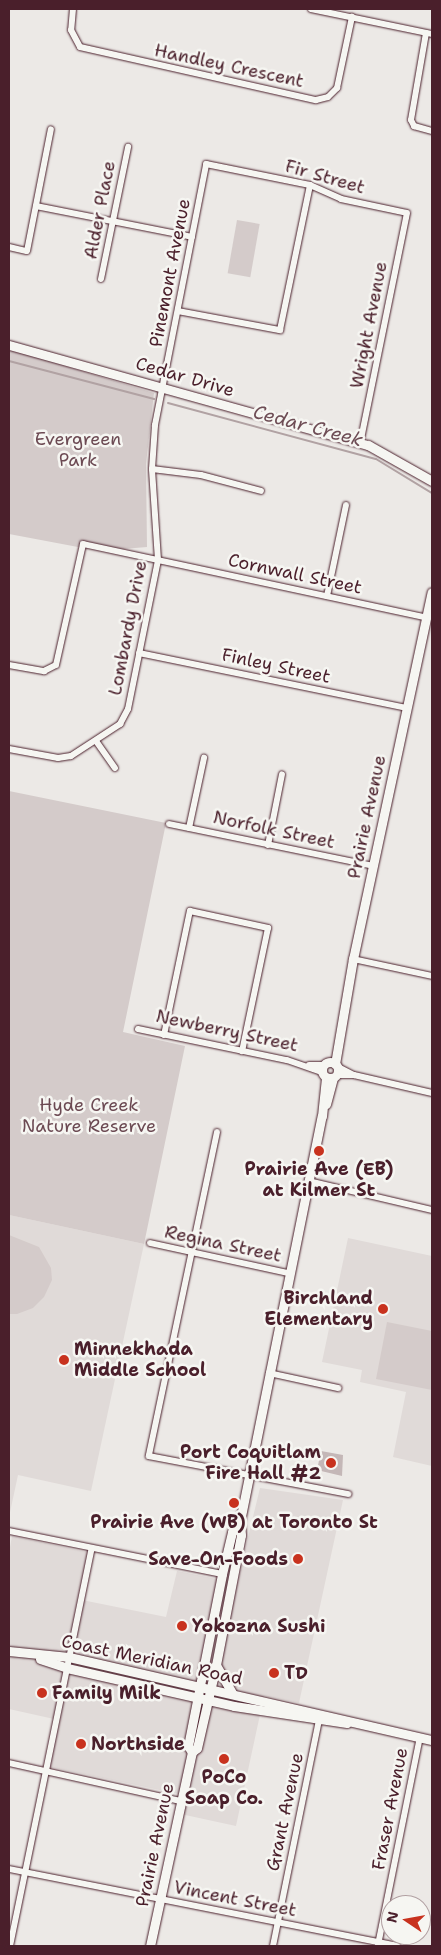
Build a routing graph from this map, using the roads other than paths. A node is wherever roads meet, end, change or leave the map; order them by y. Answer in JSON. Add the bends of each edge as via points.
{"nodes":[{"id":1,"x":73,"y":9,"type":"edge"},
{"id":2,"x":311,"y":9,"type":"edge"},
{"id":3,"x":352,"y":17,"type":"junction"},
{"id":4,"x":429,"y":34,"type":"edge"},
{"id":5,"x":51,"y":129,"type":"dead end"},
{"id":6,"x":432,"y":131,"type":"edge"},
{"id":7,"x":128,"y":147,"type":"dead end"},
{"id":8,"x":206,"y":164,"type":"joint"},
{"id":9,"x":310,"y":185,"type":"junction"},
{"id":10,"x":36,"y":206,"type":"junction"},
{"id":11,"x":407,"y":213,"type":"joint"},
{"id":12,"x":113,"y":221,"type":"junction"},
{"id":13,"x":192,"y":237,"type":"junction"},
{"id":14,"x":9,"y":247,"type":"edge"},
{"id":15,"x":101,"y":279,"type":"dead end"},
{"id":16,"x":178,"y":311,"type":"junction"},
{"id":17,"x":9,"y":345,"type":"edge"},
{"id":18,"x":164,"y":388,"type":"junction"},
{"id":19,"x":360,"y":443,"type":"junction"},
{"id":20,"x":152,"y":470,"type":"junction"},
{"id":21,"x":432,"y":480,"type":"edge"},
{"id":22,"x":261,"y":492,"type":"dead end"},
{"id":23,"x":346,"y":505,"type":"dead end"},
{"id":24,"x":158,"y":560,"type":"junction"},
{"id":25,"x":432,"y":592,"type":"edge"},
{"id":26,"x":327,"y":596,"type":"junction"},
{"id":27,"x":427,"y":618,"type":"junction"},
{"id":28,"x":139,"y":653,"type":"junction"},
{"id":29,"x":9,"y":665,"type":"edge"},
{"id":30,"x":407,"y":708,"type":"junction"},
{"id":31,"x":96,"y":741,"type":"junction"},
{"id":32,"x":9,"y":748,"type":"edge"},
{"id":33,"x":204,"y":758,"type":"dead end"},
{"id":34,"x":115,"y":768,"type":"dead end"},
{"id":35,"x":282,"y":774,"type":"dead end"},
{"id":36,"x":169,"y":824,"type":"dead end"},
{"id":37,"x":189,"y":828,"type":"junction"},
{"id":38,"x":268,"y":845,"type":"junction"},
{"id":39,"x":373,"y":866,"type":"junction"},
{"id":40,"x":353,"y":959,"type":"junction"},
{"id":41,"x":432,"y":976,"type":"edge"},
{"id":42,"x":138,"y":1029,"type":"dead end"},
{"id":43,"x":164,"y":1035,"type":"junction"},
{"id":44,"x":242,"y":1051,"type":"junction"},
{"id":45,"x":331,"y":1070,"type":"junction"},
{"id":46,"x":432,"y":1092,"type":"edge"},
{"id":47,"x":217,"y":1132,"type":"dead end"},
{"id":48,"x":309,"y":1181,"type":"junction"},
{"id":49,"x":432,"y":1210,"type":"edge"},
{"id":50,"x":150,"y":1243,"type":"dead end"},
{"id":51,"x":190,"y":1251,"type":"junction"},
{"id":52,"x":288,"y":1274,"type":"junction"},
{"id":53,"x":269,"y":1373,"type":"junction"},
{"id":54,"x":338,"y":1388,"type":"dead end"},
{"id":55,"x":249,"y":1477,"type":"junction"},
{"id":56,"x":348,"y":1494,"type":"dead end"},
{"id":57,"x":240,"y":1521,"type":"junction"},
{"id":58,"x":9,"y":1531,"type":"edge"},
{"id":59,"x":92,"y":1548,"type":"junction"},
{"id":60,"x":222,"y":1574,"type":"junction"},
{"id":61,"x":9,"y":1651,"type":"edge"},
{"id":62,"x":29,"y":1654,"type":"junction"},
{"id":63,"x":69,"y":1657,"type":"junction"},
{"id":64,"x":216,"y":1665,"type":"junction"},
{"id":65,"x":66,"y":1668,"type":"junction"},
{"id":66,"x":206,"y":1688,"type":"junction"},
{"id":67,"x":232,"y":1693,"type":"junction"},
{"id":68,"x":203,"y":1699,"type":"junction"},
{"id":69,"x":320,"y":1716,"type":"junction"},
{"id":70,"x":420,"y":1737,"type":"junction"},
{"id":71,"x":432,"y":1740,"type":"edge"},
{"id":72,"x":9,"y":1763,"type":"edge"},
{"id":73,"x":47,"y":1771,"type":"junction"},
{"id":74,"x":181,"y":1801,"type":"junction"},
{"id":75,"x":9,"y":1869,"type":"edge"},
{"id":76,"x":24,"y":1873,"type":"junction"},
{"id":77,"x":159,"y":1900,"type":"junction"},
{"id":78,"x":278,"y":1921,"type":"junction"},
{"id":79,"x":378,"y":1944,"type":"edge"},
{"id":80,"x":10,"y":1946,"type":"edge"},
{"id":81,"x":150,"y":1946,"type":"edge"},
{"id":82,"x":273,"y":1946,"type":"edge"},
{"id":83,"x":397,"y":1946,"type":"edge"}],
"edges":[{"from":1,"to":3,"type":"street","name":"Handley Crescent","via":[[71,30],[80,47],[316,100],[328,97],[337,88]]},
{"from":2,"to":3,"type":"street"},
{"from":3,"to":4,"type":"street"},
{"from":4,"to":6,"type":"street","via":[[411,120],[414,126]]},
{"from":5,"to":10,"type":"street"},
{"from":7,"to":12,"type":"street","name":"Alder Place"},
{"from":8,"to":9,"type":"street","name":"Fir Street"},
{"from":8,"to":13,"type":"street","name":"Pinemont Avenue"},
{"from":9,"to":11,"type":"street","name":"Fir Street","via":[[341,199]]},
{"from":9,"to":16,"type":"street","via":[[280,330]]},
{"from":10,"to":12,"type":"street"},
{"from":10,"to":14,"type":"street","via":[[28,251]]},
{"from":11,"to":19,"type":"street","name":"Wright Avenue"},
{"from":12,"to":13,"type":"street"},
{"from":12,"to":15,"type":"street","name":"Alder Place"},
{"from":13,"to":16,"type":"street","name":"Pinemont Avenue"},
{"from":16,"to":18,"type":"street","name":"Pinemont Avenue"},
{"from":17,"to":18,"type":"main road","name":"Cedar Drive"},
{"from":18,"to":19,"type":"main road","name":"Cedar Drive"},
{"from":18,"to":20,"type":"street","name":"Lombardy Drive","via":[[155,425]]},
{"from":19,"to":21,"type":"main road","name":"Cedar Drive","via":[[388,453]]},
{"from":20,"to":22,"type":"street","via":[[201,475]]},
{"from":20,"to":24,"type":"street","name":"Lombardy Drive"},
{"from":23,"to":26,"type":"street"},
{"from":24,"to":26,"type":"street","name":"Cornwall Street"},
{"from":24,"to":28,"type":"street","name":"Lombardy Drive"},
{"from":24,"to":29,"type":"street","name":"Cornwall Street","via":[[83,544],[56,665],[44,672]]},
{"from":25,"to":27,"type":"main road","name":"Prairie Avenue"},
{"from":26,"to":27,"type":"street","name":"Cornwall Street"},
{"from":27,"to":30,"type":"main road","name":"Prairie Avenue"},
{"from":28,"to":30,"type":"street","name":"Finley Street"},
{"from":28,"to":31,"type":"street","name":"Lombardy Drive","via":[[124,718]]},
{"from":30,"to":39,"type":"main road","name":"Prairie Avenue"},
{"from":31,"to":32,"type":"street","name":"Lombardy Drive","via":[[64,758]]},
{"from":31,"to":34,"type":"street"},
{"from":33,"to":37,"type":"street"},
{"from":35,"to":38,"type":"street"},
{"from":36,"to":37,"type":"street","name":"Norfolk Street"},
{"from":37,"to":38,"type":"street","name":"Norfolk Street"},
{"from":38,"to":39,"type":"street","name":"Norfolk Street"},
{"from":39,"to":40,"type":"main road","name":"Prairie Avenue"},
{"from":40,"to":41,"type":"street"},
{"from":40,"to":45,"type":"main road","name":"Prairie Avenue"},
{"from":42,"to":43,"type":"street","name":"Newberry Street"},
{"from":43,"to":44,"type":"street","name":"Newberry Street"},
{"from":43,"to":44,"type":"street","via":[[190,911],[268,928]]},
{"from":44,"to":45,"type":"street","name":"Newberry Street"},
{"from":45,"to":46,"type":"street","name":"Newberry Street"},
{"from":45,"to":48,"type":"main road","name":"Prairie Avenue"},
{"from":47,"to":51,"type":"street"},
{"from":48,"to":49,"type":"street"},
{"from":48,"to":52,"type":"main road","name":"Prairie Avenue"},
{"from":50,"to":51,"type":"street","name":"Regina Street"},
{"from":51,"to":52,"type":"street","name":"Regina Street"},
{"from":51,"to":55,"type":"street","via":[[149,1456]]},
{"from":52,"to":53,"type":"main road","name":"Prairie Avenue"},
{"from":53,"to":54,"type":"street"},
{"from":53,"to":55,"type":"main road","name":"Prairie Avenue"},
{"from":55,"to":56,"type":"street"},
{"from":55,"to":57,"type":"main road","name":"Prairie Avenue"},
{"from":57,"to":60,"type":"main road","name":"Prairie Avenue","via":[[232,1532]]},
{"from":57,"to":64,"type":"main road","name":"Prairie Avenue","via":[[241,1535]]},
{"from":58,"to":59,"type":"street"},
{"from":59,"to":60,"type":"street"},
{"from":59,"to":63,"type":"street"},
{"from":60,"to":66,"type":"main road","name":"Prairie Avenue"},
{"from":61,"to":62,"type":"main road","name":"Coast Meridian Road"},
{"from":62,"to":63,"type":"main road","name":"Coast Meridian Road"},
{"from":62,"to":65,"type":"main road","name":"Coast Meridian Road"},
{"from":63,"to":65,"type":"street"},
{"from":63,"to":66,"type":"main road","name":"Coast Meridian Road"},
{"from":64,"to":66,"type":"main road","name":"Prairie Avenue"},
{"from":64,"to":67,"type":"main road"},
{"from":65,"to":68,"type":"main road","name":"Coast Meridian Road"},
{"from":65,"to":73,"type":"street"},
{"from":66,"to":67,"type":"main road","name":"Coast Meridian Road"},
{"from":66,"to":68,"type":"main road","name":"Prairie Avenue"},
{"from":67,"to":69,"type":"main road","name":"Coast Meridian Road"},
{"from":68,"to":69,"type":"main road","name":"Coast Meridian Road"},
{"from":68,"to":74,"type":"main road","name":"Prairie Avenue","via":[[188,1746],[192,1752]]},
{"from":69,"to":70,"type":"main road","name":"Coast Meridian Road"},
{"from":69,"to":78,"type":"street","name":"Grant Avenue"},
{"from":70,"to":71,"type":"main road","name":"Coast Meridian Road"},
{"from":70,"to":79,"type":"street","name":"Fraser Avenue"},
{"from":72,"to":73,"type":"street"},
{"from":73,"to":74,"type":"street"},
{"from":73,"to":76,"type":"street"},
{"from":74,"to":77,"type":"main road","name":"Prairie Avenue"},
{"from":75,"to":76,"type":"street","name":"Vincent Street"},
{"from":76,"to":77,"type":"street","name":"Vincent Street"},
{"from":76,"to":80,"type":"street"},
{"from":77,"to":78,"type":"street","name":"Vincent Street"},
{"from":77,"to":81,"type":"main road","name":"Prairie Avenue"},
{"from":78,"to":79,"type":"street","name":"Vincent Street"},
{"from":78,"to":82,"type":"street","name":"Grant Avenue"},
{"from":79,"to":83,"type":"street","name":"Vincent Street"}]}
